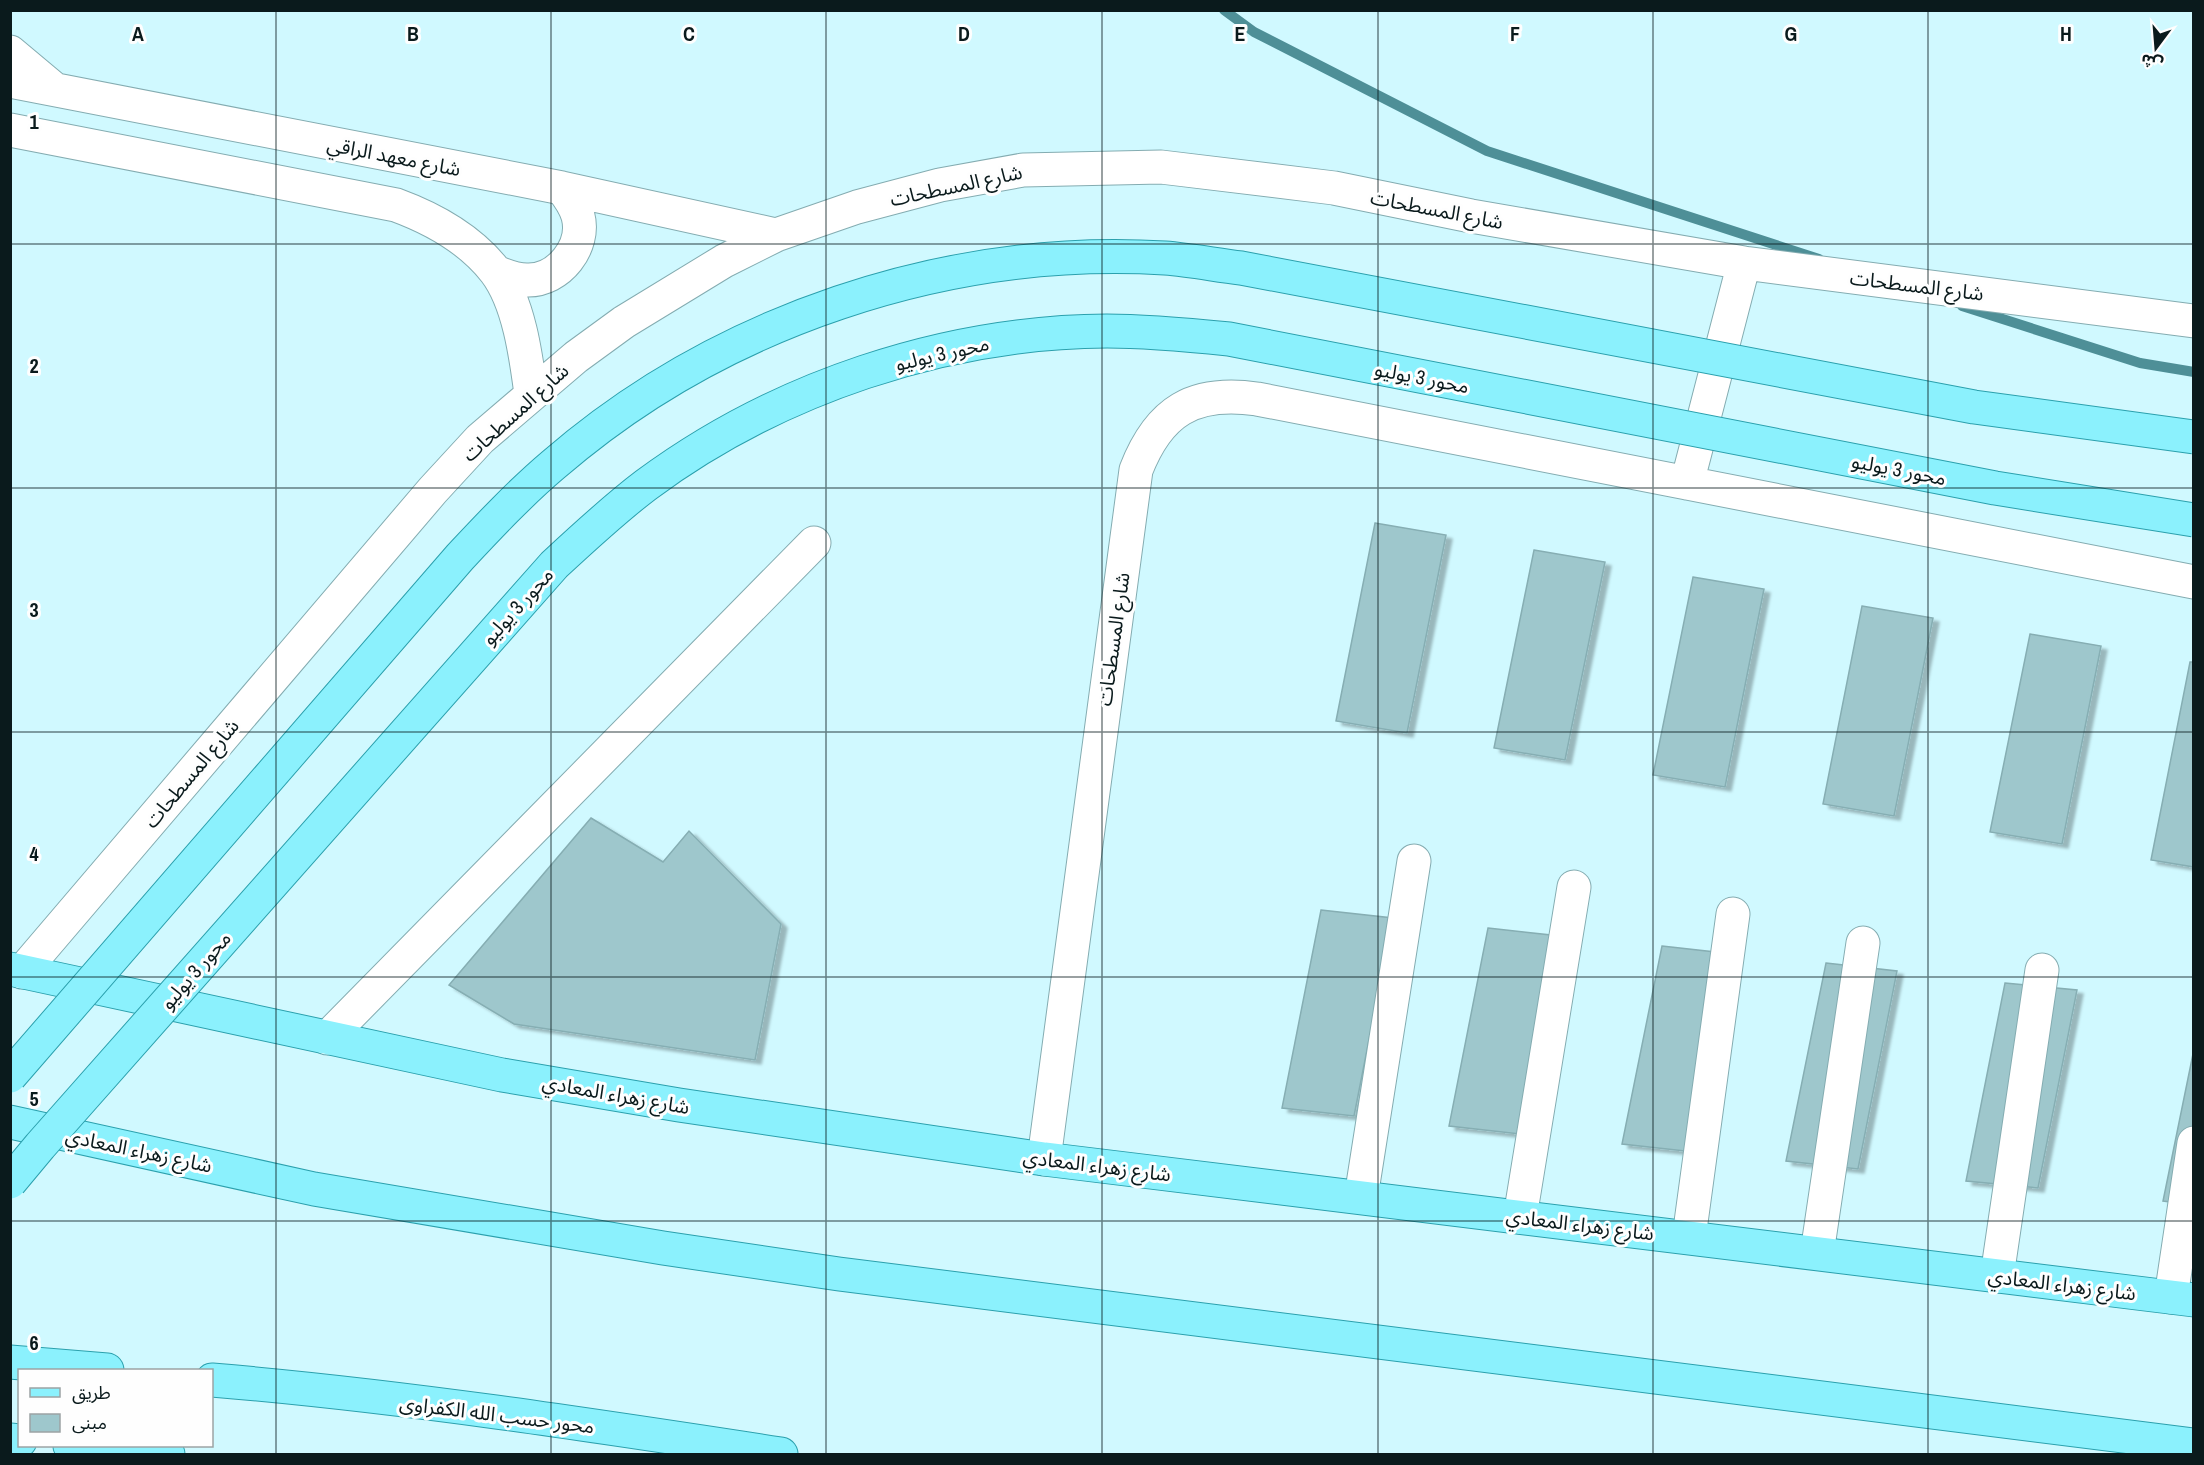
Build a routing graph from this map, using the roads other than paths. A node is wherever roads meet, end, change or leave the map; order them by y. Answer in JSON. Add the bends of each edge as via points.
{"nodes":[{"id":1,"x":10,"y":52,"type":"edge"},
{"id":2,"x":10,"y":81,"type":"edge"},
{"id":3,"x":57,"y":91,"type":"junction"},
{"id":4,"x":10,"y":130,"type":"edge"},
{"id":5,"x":562,"y":188,"type":"junction"},
{"id":6,"x":776,"y":235,"type":"junction"},
{"id":7,"x":1744,"y":262,"type":"junction"},
{"id":8,"x":496,"y":272,"type":"junction"},
{"id":9,"x":2193,"y":321,"type":"edge"},
{"id":10,"x":531,"y":394,"type":"junction"},
{"id":11,"x":2193,"y":437,"type":"edge"},
{"id":12,"x":1687,"y":483,"type":"junction"},
{"id":13,"x":2193,"y":520,"type":"edge"},
{"id":14,"x":814,"y":543,"type":"dead end"},
{"id":15,"x":2193,"y":582,"type":"edge"},
{"id":16,"x":1414,"y":861,"type":"dead end"},
{"id":17,"x":1574,"y":887,"type":"dead end"},
{"id":18,"x":1733,"y":914,"type":"dead end"},
{"id":19,"x":1863,"y":943,"type":"dead end"},
{"id":20,"x":16,"y":970,"type":"edge"},
{"id":21,"x":2042,"y":970,"type":"dead end"},
{"id":22,"x":327,"y":1038,"type":"junction"},
{"id":23,"x":10,"y":1076,"type":"edge"},
{"id":24,"x":10,"y":1122,"type":"edge"},
{"id":25,"x":2193,"y":1143,"type":"edge"},
{"id":26,"x":1044,"y":1159,"type":"junction"},
{"id":27,"x":10,"y":1182,"type":"edge"},
{"id":28,"x":1361,"y":1197,"type":"junction"},
{"id":29,"x":1520,"y":1216,"type":"junction"},
{"id":30,"x":1689,"y":1237,"type":"junction"},
{"id":31,"x":1817,"y":1253,"type":"junction"},
{"id":32,"x":1997,"y":1275,"type":"junction"},
{"id":33,"x":2182,"y":1298,"type":"edge"},
{"id":34,"x":10,"y":1362,"type":"edge"},
{"id":35,"x":86,"y":1369,"type":"edge"},
{"id":36,"x":213,"y":1380,"type":"edge"},
{"id":37,"x":2193,"y":1445,"type":"edge"},
{"id":38,"x":81,"y":1447,"type":"edge"},
{"id":39,"x":168,"y":1455,"type":"edge"},
{"id":40,"x":781,"y":1455,"type":"edge"}],
"edges":[{"from":1,"to":3,"type":"street"},
{"from":2,"to":3,"type":"street","name":"شارع معهد الراقي"},
{"from":3,"to":5,"type":"street","name":"شارع معهد الراقي"},
{"from":4,"to":8,"type":"street","via":[[396,205],[452,231]]},
{"from":5,"to":6,"type":"street","name":"شارع معهد الراقي"},
{"from":5,"to":8,"type":"street","via":[[573,202],[579,236],[562,267],[530,281]]},
{"from":6,"to":7,"type":"street","name":"شارع المسطحات","via":[[857,207],[940,185],[1023,170],[1161,167],[1334,188],[1483,219]]},
{"from":6,"to":10,"type":"street","name":"شارع المسطحات","via":[[624,322]]},
{"from":7,"to":9,"type":"street","name":"شارع المسطحات"},
{"from":7,"to":12,"type":"street"},
{"from":8,"to":10,"type":"street","via":[[523,341]]},
{"from":10,"to":20,"type":"street","name":"شارع المسطحات","via":[[480,440],[434,490]]},
{"from":11,"to":23,"type":"main road","bridge":true,"via":[[1974,407],[1241,268],[1166,258],[1034,261],[903,284],[850,299],[778,326],[670,381],[605,424],[545,472],[460,557]]},
{"from":12,"to":15,"type":"street","name":"شارع المسطحات"},
{"from":12,"to":26,"type":"street","name":"شارع المسطحات","via":[[1231,395],[1204,399],[1181,409],[1160,425],[1145,446],[1136,470]]},
{"from":13,"to":27,"type":"main road","name":"محور 3 يوليو","bridge":true,"via":[[1995,488],[1229,339],[1106,331],[1045,334],[923,355],[864,372],[797,399],[697,451],[646,485],[554,565]]},
{"from":14,"to":22,"type":"street"},
{"from":16,"to":28,"type":"street"},
{"from":17,"to":29,"type":"street"},
{"from":18,"to":30,"type":"street"},
{"from":19,"to":31,"type":"street"},
{"from":20,"to":22,"type":"main road","name":"شارع زهراء المعادي"},
{"from":21,"to":32,"type":"street"},
{"from":22,"to":26,"type":"main road","name":"شارع زهراء المعادي","via":[[502,1075],[679,1105]]},
{"from":24,"to":37,"type":"main road","name":"شارع زهراء المعادي","via":[[314,1189],[827,1272]]},
{"from":25,"to":33,"type":"street"},
{"from":26,"to":28,"type":"main road","name":"شارع زهراء المعادي"},
{"from":28,"to":29,"type":"main road","name":"شارع زهراء المعادي"},
{"from":29,"to":30,"type":"main road","name":"شارع زهراء المعادي"},
{"from":30,"to":31,"type":"main road","name":"شارع زهراء المعادي"},
{"from":31,"to":32,"type":"main road","name":"شارع زهراء المعادي"},
{"from":32,"to":33,"type":"main road","name":"شارع زهراء المعادي"},
{"from":34,"to":35,"type":"main road"},
{"from":36,"to":40,"type":"main road","name":"محور حسب الله الكفراوى","via":[[460,1408]]},
{"from":38,"to":39,"type":"main road"}]}
